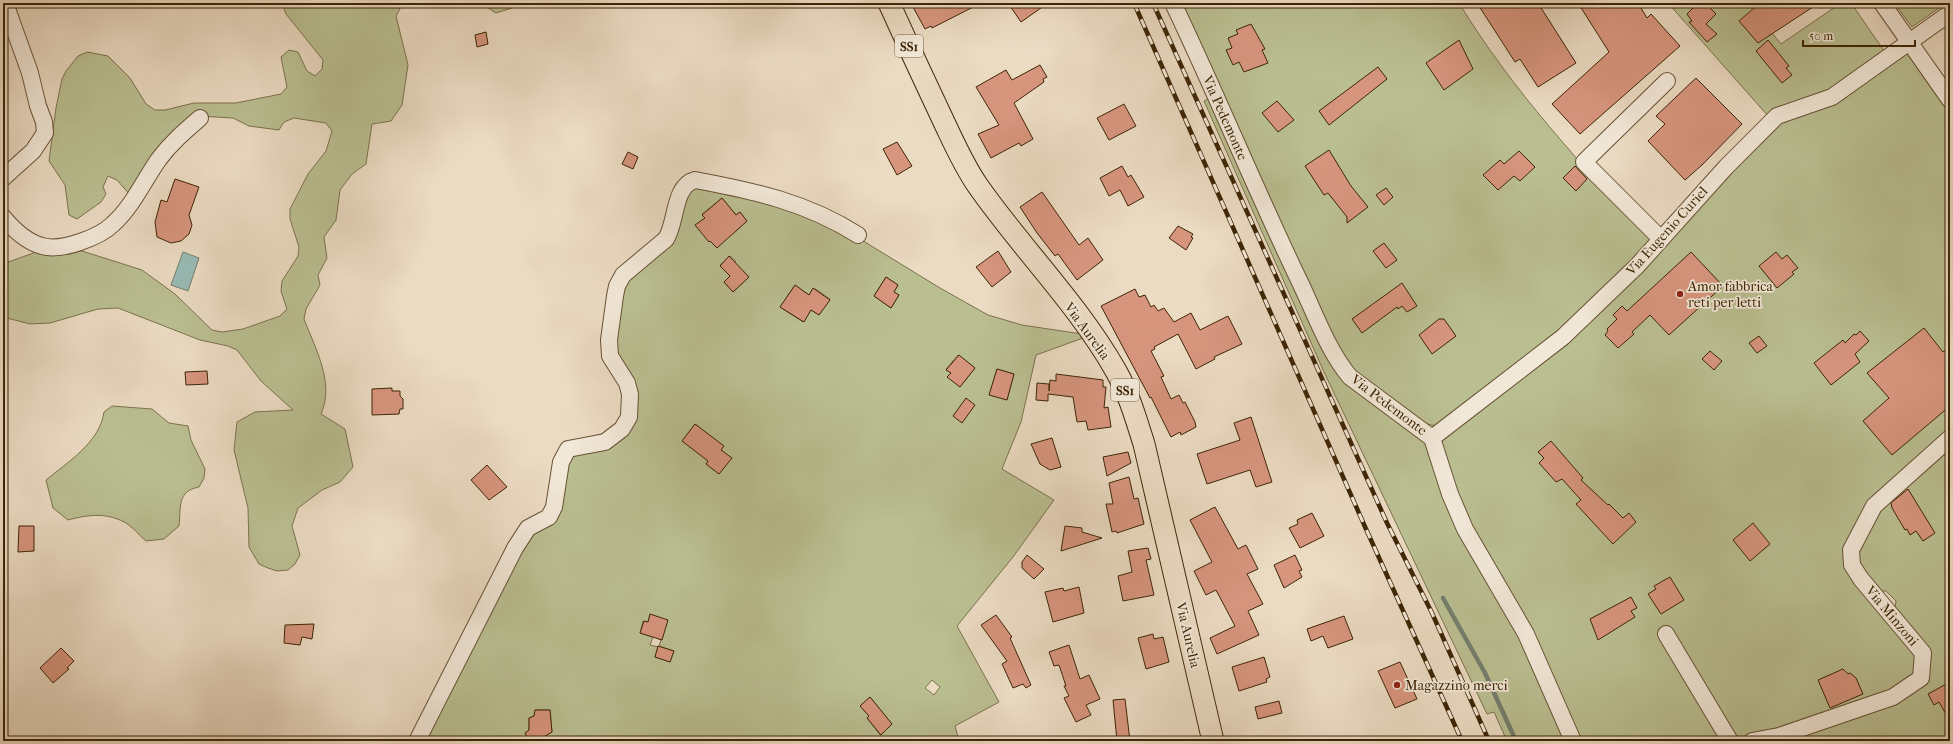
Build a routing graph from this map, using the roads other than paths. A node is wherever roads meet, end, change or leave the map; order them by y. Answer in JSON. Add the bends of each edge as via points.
{"nodes":[{"id":1,"x":5,"y":3,"type":"edge"},
{"id":2,"x":890,"y":3,"type":"edge"},
{"id":3,"x":1173,"y":3,"type":"edge"},
{"id":4,"x":1882,"y":3,"type":"edge"},
{"id":5,"x":1950,"y":13,"type":"edge"},
{"id":6,"x":1911,"y":41,"type":"junction"},
{"id":7,"x":1667,"y":81,"type":"dead end"},
{"id":8,"x":1950,"y":100,"type":"edge"},
{"id":9,"x":200,"y":118,"type":"dead end"},
{"id":10,"x":3,"y":178,"type":"edge"},
{"id":11,"x":3,"y":218,"type":"edge"},
{"id":12,"x":858,"y":235,"type":"dead end"},
{"id":13,"x":1661,"y":239,"type":"junction"},
{"id":14,"x":1432,"y":438,"type":"junction"},
{"id":15,"x":1950,"y":438,"type":"edge"},
{"id":16,"x":1666,"y":634,"type":"dead end"},
{"id":17,"x":417,"y":741,"type":"edge"},
{"id":18,"x":1213,"y":741,"type":"edge"},
{"id":19,"x":1573,"y":741,"type":"edge"},
{"id":20,"x":1730,"y":741,"type":"edge"},
{"id":21,"x":1752,"y":741,"type":"edge"}],
"edges":[{"from":1,"to":10,"type":"street","via":[[30,74],[45,133],[33,151]]},
{"from":2,"to":18,"type":"main road","name":"Via Aurelia","number":"SS1","via":[[944,123],[977,184],[1081,320],[1116,372],[1126,392],[1144,444]]},
{"from":3,"to":14,"type":"street","name":"Via Pedemonte","via":[[1274,228],[1342,368],[1350,377]]},
{"from":4,"to":6,"type":"street"},
{"from":5,"to":6,"type":"street","name":"Via Eugenio Curiel"},
{"from":6,"to":8,"type":"street"},
{"from":6,"to":13,"type":"street","name":"Via Eugenio Curiel","via":[[1832,97],[1778,116],[1726,167]]},
{"from":7,"to":13,"type":"street","via":[[1584,162]]},
{"from":9,"to":11,"type":"street","via":[[174,140],[122,215],[104,232],[80,242],[43,247],[22,235]]},
{"from":12,"to":17,"type":"street","via":[[816,212],[761,193],[695,180],[681,189],[666,239],[624,275],[616,286],[609,340],[610,356],[630,394],[629,417],[622,429],[605,442],[566,451],[561,462],[554,506],[549,517],[528,528],[515,548]]},
{"from":13,"to":14,"type":"street","name":"Via Eugenio Curiel","via":[[1637,266],[1563,337]]},
{"from":14,"to":19,"type":"street","name":"Via Pedemonte","via":[[1450,494],[1465,529],[1526,634]]},
{"from":15,"to":21,"type":"street","name":"Via Minzoni","via":[[1874,506],[1851,550],[1852,565],[1861,579],[1923,653],[1921,678],[1893,697],[1779,736]]},
{"from":16,"to":20,"type":"street"}]}
